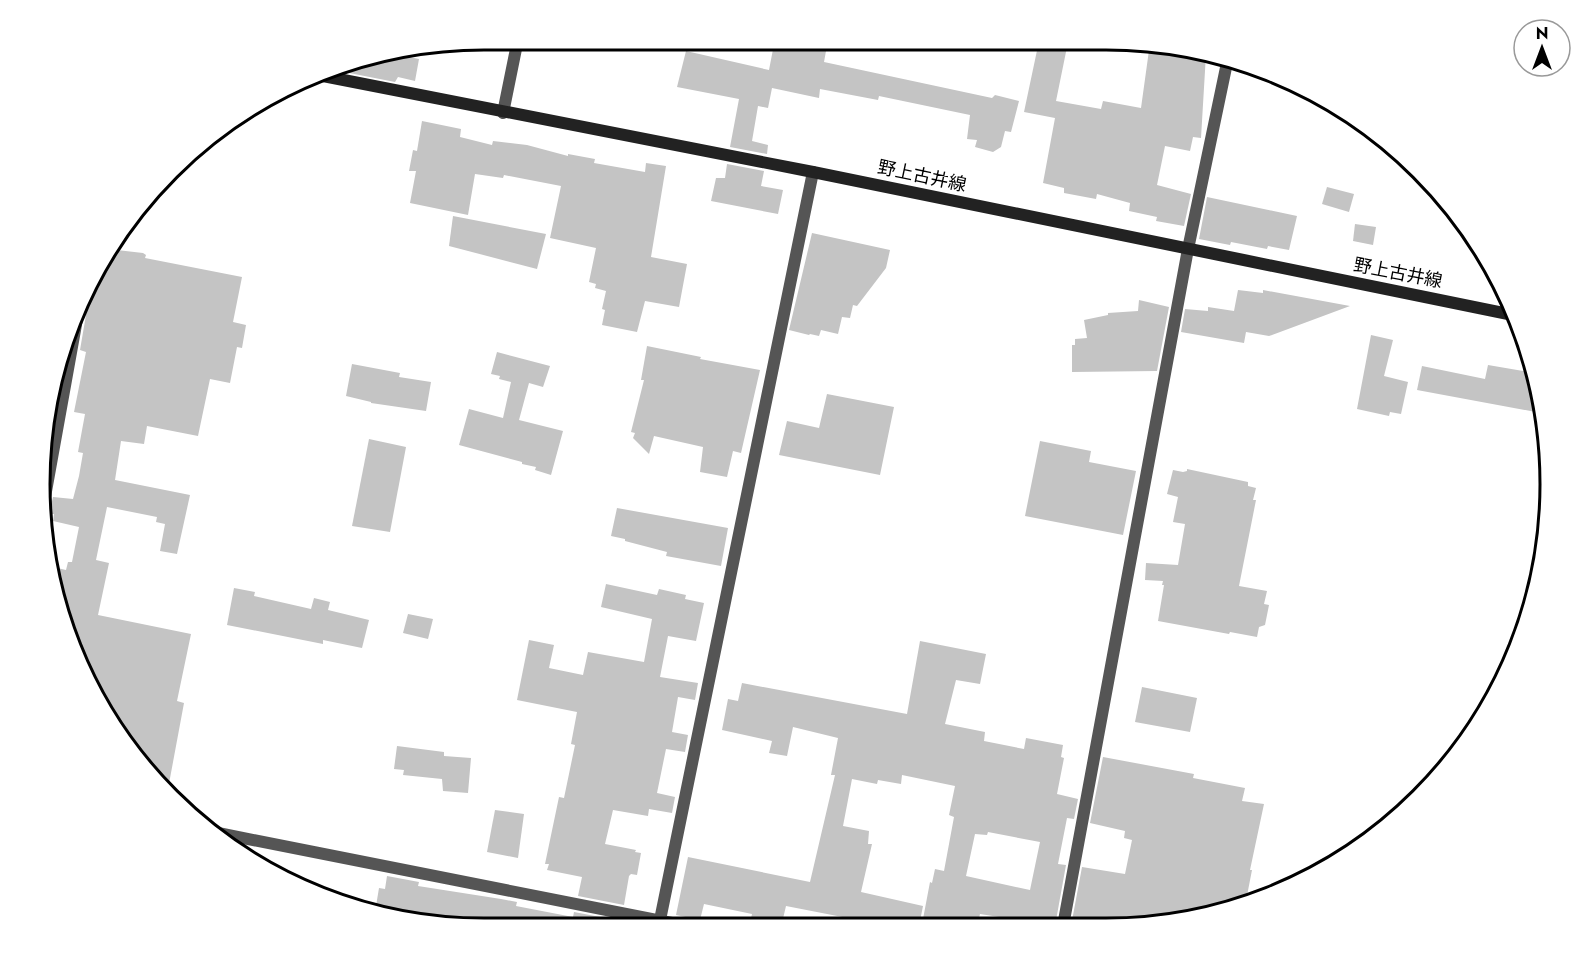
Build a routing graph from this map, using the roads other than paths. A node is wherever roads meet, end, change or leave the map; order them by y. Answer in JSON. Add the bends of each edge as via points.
{"nodes":[{"id":1,"x":516,"y":50,"type":"edge"},
{"id":2,"x":1226,"y":67,"type":"edge"},
{"id":3,"x":332,"y":78,"type":"edge"},
{"id":4,"x":503,"y":113,"type":"junction"},
{"id":5,"x":813,"y":172,"type":"junction"},
{"id":6,"x":1188,"y":249,"type":"junction"},
{"id":7,"x":1505,"y":313,"type":"edge"},
{"id":8,"x":72,"y":347,"type":"edge"},
{"id":9,"x":50,"y":469,"type":"edge"},
{"id":10,"x":228,"y":835,"type":"edge"},
{"id":11,"x":636,"y":918,"type":"edge"},
{"id":12,"x":662,"y":918,"type":"edge"},
{"id":13,"x":1064,"y":918,"type":"edge"}],
"edges":[{"from":1,"to":4,"type":"street"},
{"from":2,"to":6,"type":"street"},
{"from":3,"to":4,"type":"main road","name":"野上古井線"},
{"from":4,"to":5,"type":"main road","name":"野上古井線"},
{"from":5,"to":6,"type":"main road","name":"野上古井線"},
{"from":5,"to":12,"type":"street"},
{"from":6,"to":7,"type":"main road","name":"野上古井線"},
{"from":6,"to":13,"type":"street"},
{"from":8,"to":9,"type":"street"},
{"from":10,"to":11,"type":"street"}]}
